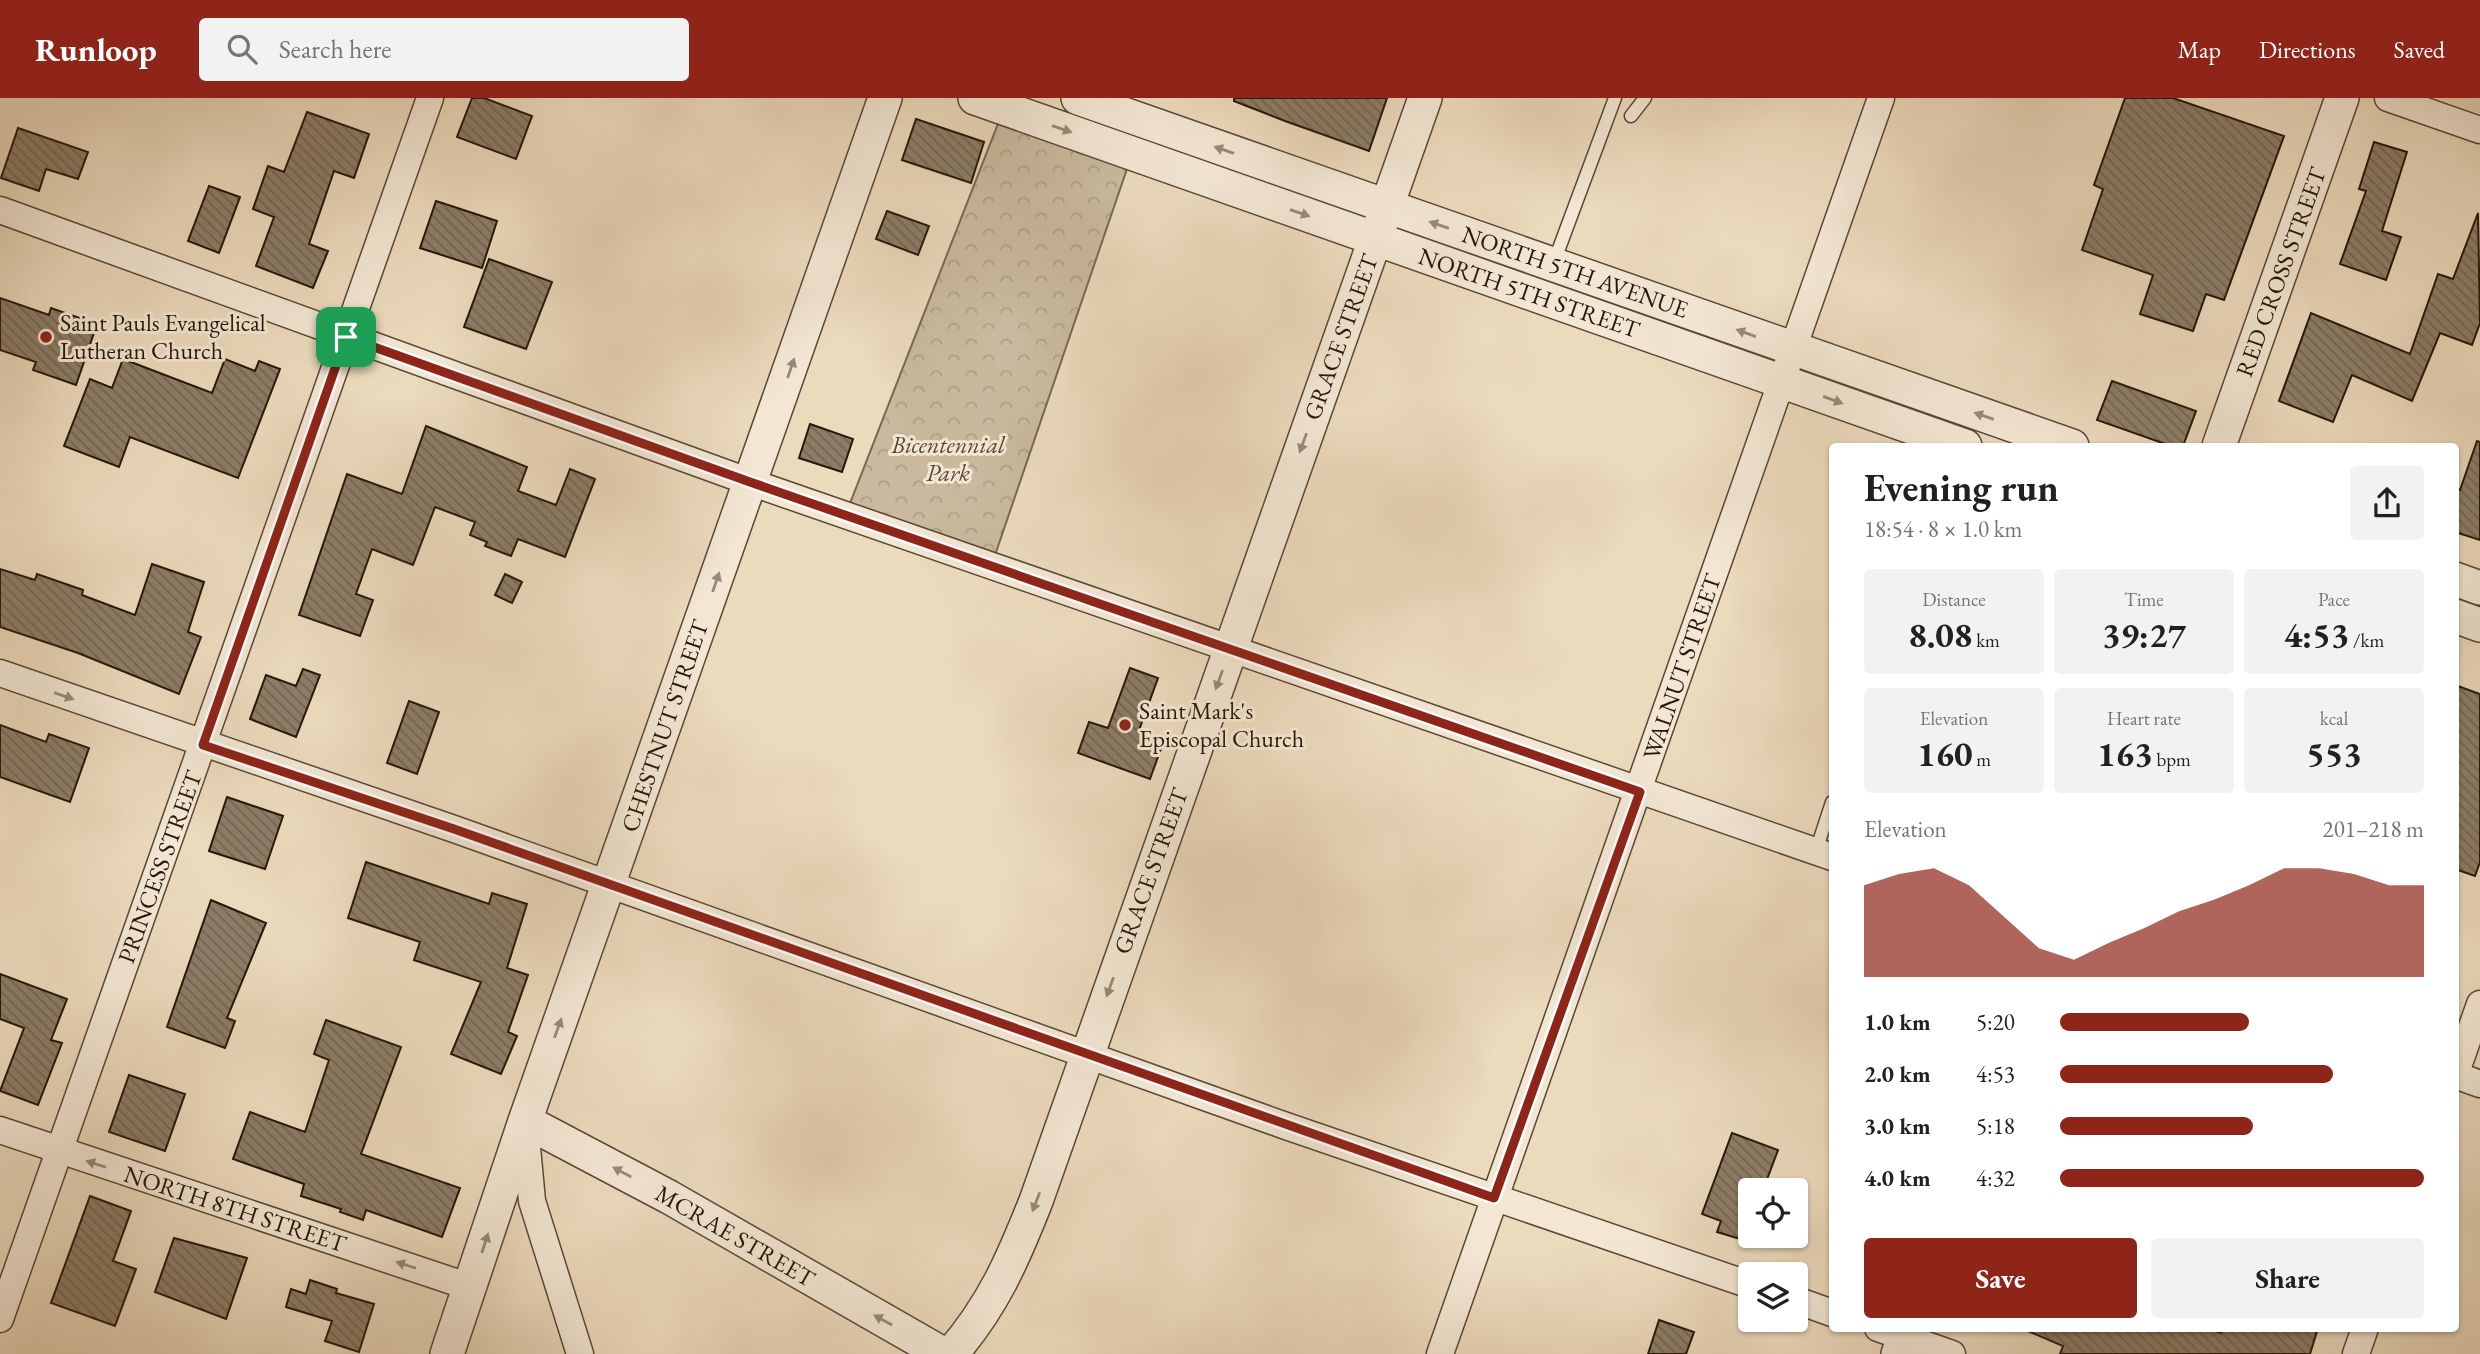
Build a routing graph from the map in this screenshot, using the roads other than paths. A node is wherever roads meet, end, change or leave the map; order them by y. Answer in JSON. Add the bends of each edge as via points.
{"nodes":[{"id":1,"x":430,"y":98,"type":"edge"},
{"id":2,"x":885,"y":98,"type":"edge"},
{"id":3,"x":975,"y":98,"type":"edge"},
{"id":4,"x":1078,"y":98,"type":"edge"},
{"id":5,"x":1425,"y":98,"type":"edge"},
{"id":6,"x":1615,"y":98,"type":"edge"},
{"id":7,"x":1646,"y":98,"type":"edge"},
{"id":8,"x":1881,"y":98,"type":"edge"},
{"id":9,"x":2342,"y":98,"type":"edge"},
{"id":10,"x":2388,"y":98,"type":"edge"},
{"id":11,"x":1631,"y":116,"type":"dead end"},
{"id":12,"x":2480,"y":130,"type":"edge"},
{"id":13,"x":1387,"y":207,"type":"junction"},
{"id":14,"x":0,"y":210,"type":"edge"},
{"id":15,"x":1376,"y":240,"type":"junction"},
{"id":16,"x":1553,"y":264,"type":"junction"},
{"id":17,"x":346,"y":337,"type":"junction"},
{"id":18,"x":1791,"y":349,"type":"junction"},
{"id":19,"x":1780,"y":381,"type":"junction"},
{"id":20,"x":1950,"y":443,"type":"edge"},
{"id":21,"x":2063,"y":443,"type":"edge"},
{"id":22,"x":2220,"y":443,"type":"edge"},
{"id":23,"x":750,"y":482,"type":"junction"},
{"id":24,"x":2459,"y":580,"type":"edge"},
{"id":25,"x":2480,"y":588,"type":"edge"},
{"id":26,"x":2459,"y":617,"type":"edge"},
{"id":27,"x":2480,"y":625,"type":"edge"},
{"id":28,"x":1230,"y":648,"type":"junction"},
{"id":29,"x":0,"y":673,"type":"edge"},
{"id":30,"x":203,"y":745,"type":"junction"},
{"id":31,"x":1640,"y":792,"type":"junction"},
{"id":32,"x":1829,"y":822,"type":"edge"},
{"id":33,"x":1824,"y":854,"type":"edge"},
{"id":34,"x":609,"y":886,"type":"junction"},
{"id":35,"x":2480,"y":1004,"type":"edge"},
{"id":36,"x":1087,"y":1053,"type":"junction"},
{"id":37,"x":2459,"y":1064,"type":"edge"},
{"id":38,"x":2459,"y":1076,"type":"edge"},
{"id":39,"x":2480,"y":1084,"type":"edge"},
{"id":40,"x":525,"y":1121,"type":"junction"},
{"id":41,"x":0,"y":1130,"type":"edge"},
{"id":42,"x":59,"y":1151,"type":"junction"},
{"id":43,"x":1494,"y":1198,"type":"junction"},
{"id":44,"x":1738,"y":1281,"type":"edge"},
{"id":45,"x":470,"y":1287,"type":"junction"},
{"id":46,"x":1808,"y":1304,"type":"edge"},
{"id":47,"x":1829,"y":1312,"type":"edge"},
{"id":48,"x":0,"y":1319,"type":"edge"},
{"id":49,"x":2364,"y":1332,"type":"edge"},
{"id":50,"x":1897,"y":1337,"type":"edge"},
{"id":51,"x":446,"y":1354,"type":"edge"},
{"id":52,"x":580,"y":1354,"type":"edge"},
{"id":53,"x":943,"y":1354,"type":"edge"},
{"id":54,"x":951,"y":1354,"type":"edge"},
{"id":55,"x":1440,"y":1354,"type":"edge"},
{"id":56,"x":1952,"y":1354,"type":"edge"},
{"id":57,"x":2356,"y":1354,"type":"edge"}],
"edges":[{"from":1,"to":17,"type":"street","name":"PRINCESS STREET"},
{"from":23,"to":2,"type":"street","name":"CHESTNUT STREET","one_way":true},
{"from":3,"to":15,"type":"street","name":"NORTH 5TH STREET","one_way":true},
{"from":13,"to":4,"type":"street","name":"NORTH 5TH AVENUE","one_way":true},
{"from":5,"to":13,"type":"street","name":"GRACE STREET"},
{"from":6,"to":16,"type":"lane"},
{"from":7,"to":11,"type":"lane"},
{"from":8,"to":18,"type":"street","name":"WALNUT STREET"},
{"from":9,"to":22,"type":"street","name":"RED CROSS STREET"},
{"from":10,"to":12,"type":"street"},
{"from":13,"to":15,"type":"street","name":"GRACE STREET"},
{"from":16,"to":13,"type":"street","name":"NORTH 5TH AVENUE","one_way":true},
{"from":14,"to":17,"type":"street"},
{"from":15,"to":19,"type":"street","name":"NORTH 5TH STREET"},
{"from":15,"to":28,"type":"street","name":"GRACE STREET","one_way":true},
{"from":18,"to":16,"type":"street","name":"NORTH 5TH AVENUE","one_way":true},
{"from":17,"to":23,"type":"street"},
{"from":17,"to":30,"type":"street","name":"PRINCESS STREET"},
{"from":18,"to":19,"type":"street","name":"WALNUT STREET"},
{"from":21,"to":18,"type":"street","name":"NORTH 5TH AVENUE","one_way":true},
{"from":19,"to":20,"type":"street","name":"NORTH 5TH STREET","one_way":true},
{"from":19,"to":31,"type":"street","name":"WALNUT STREET"},
{"from":23,"to":28,"type":"street"},
{"from":34,"to":23,"type":"street","name":"CHESTNUT STREET","one_way":true},
{"from":24,"to":25,"type":"street"},
{"from":26,"to":27,"type":"street"},
{"from":28,"to":31,"type":"street"},
{"from":28,"to":36,"type":"street","name":"GRACE STREET","one_way":true},
{"from":29,"to":30,"type":"street","one_way":true},
{"from":30,"to":34,"type":"street"},
{"from":30,"to":42,"type":"street","name":"PRINCESS STREET"},
{"from":31,"to":33,"type":"street"},
{"from":31,"to":43,"type":"street","name":"WALNUT STREET"},
{"from":32,"to":33,"type":"lane"},
{"from":34,"to":36,"type":"street"},
{"from":40,"to":34,"type":"street","name":"CHESTNUT STREET","one_way":true},
{"from":35,"to":37,"type":"street"},
{"from":36,"to":43,"type":"street"},
{"from":36,"to":54,"type":"street","name":"GRACE STREET","one_way":true,"via":[[1008,1271],[985,1313]]},
{"from":38,"to":39,"type":"street"},
{"from":45,"to":40,"type":"street","name":"CHESTNUT STREET","one_way":true},
{"from":40,"to":52,"type":"street","via":[[532,1200]]},
{"from":53,"to":40,"type":"street","name":"MCRAE STREET","one_way":true,"via":[[669,1197]]},
{"from":41,"to":42,"type":"street","name":"NORTH 8TH STREET"},
{"from":45,"to":42,"type":"street","name":"NORTH 8TH STREET","one_way":true},
{"from":42,"to":48,"type":"street","name":"PRINCESS STREET"},
{"from":43,"to":44,"type":"street"},
{"from":43,"to":55,"type":"street","name":"WALNUT STREET"},
{"from":45,"to":51,"type":"street","name":"CHESTNUT STREET"},
{"from":46,"to":47,"type":"street"},
{"from":49,"to":57,"type":"street"},
{"from":50,"to":56,"type":"street"}]}
